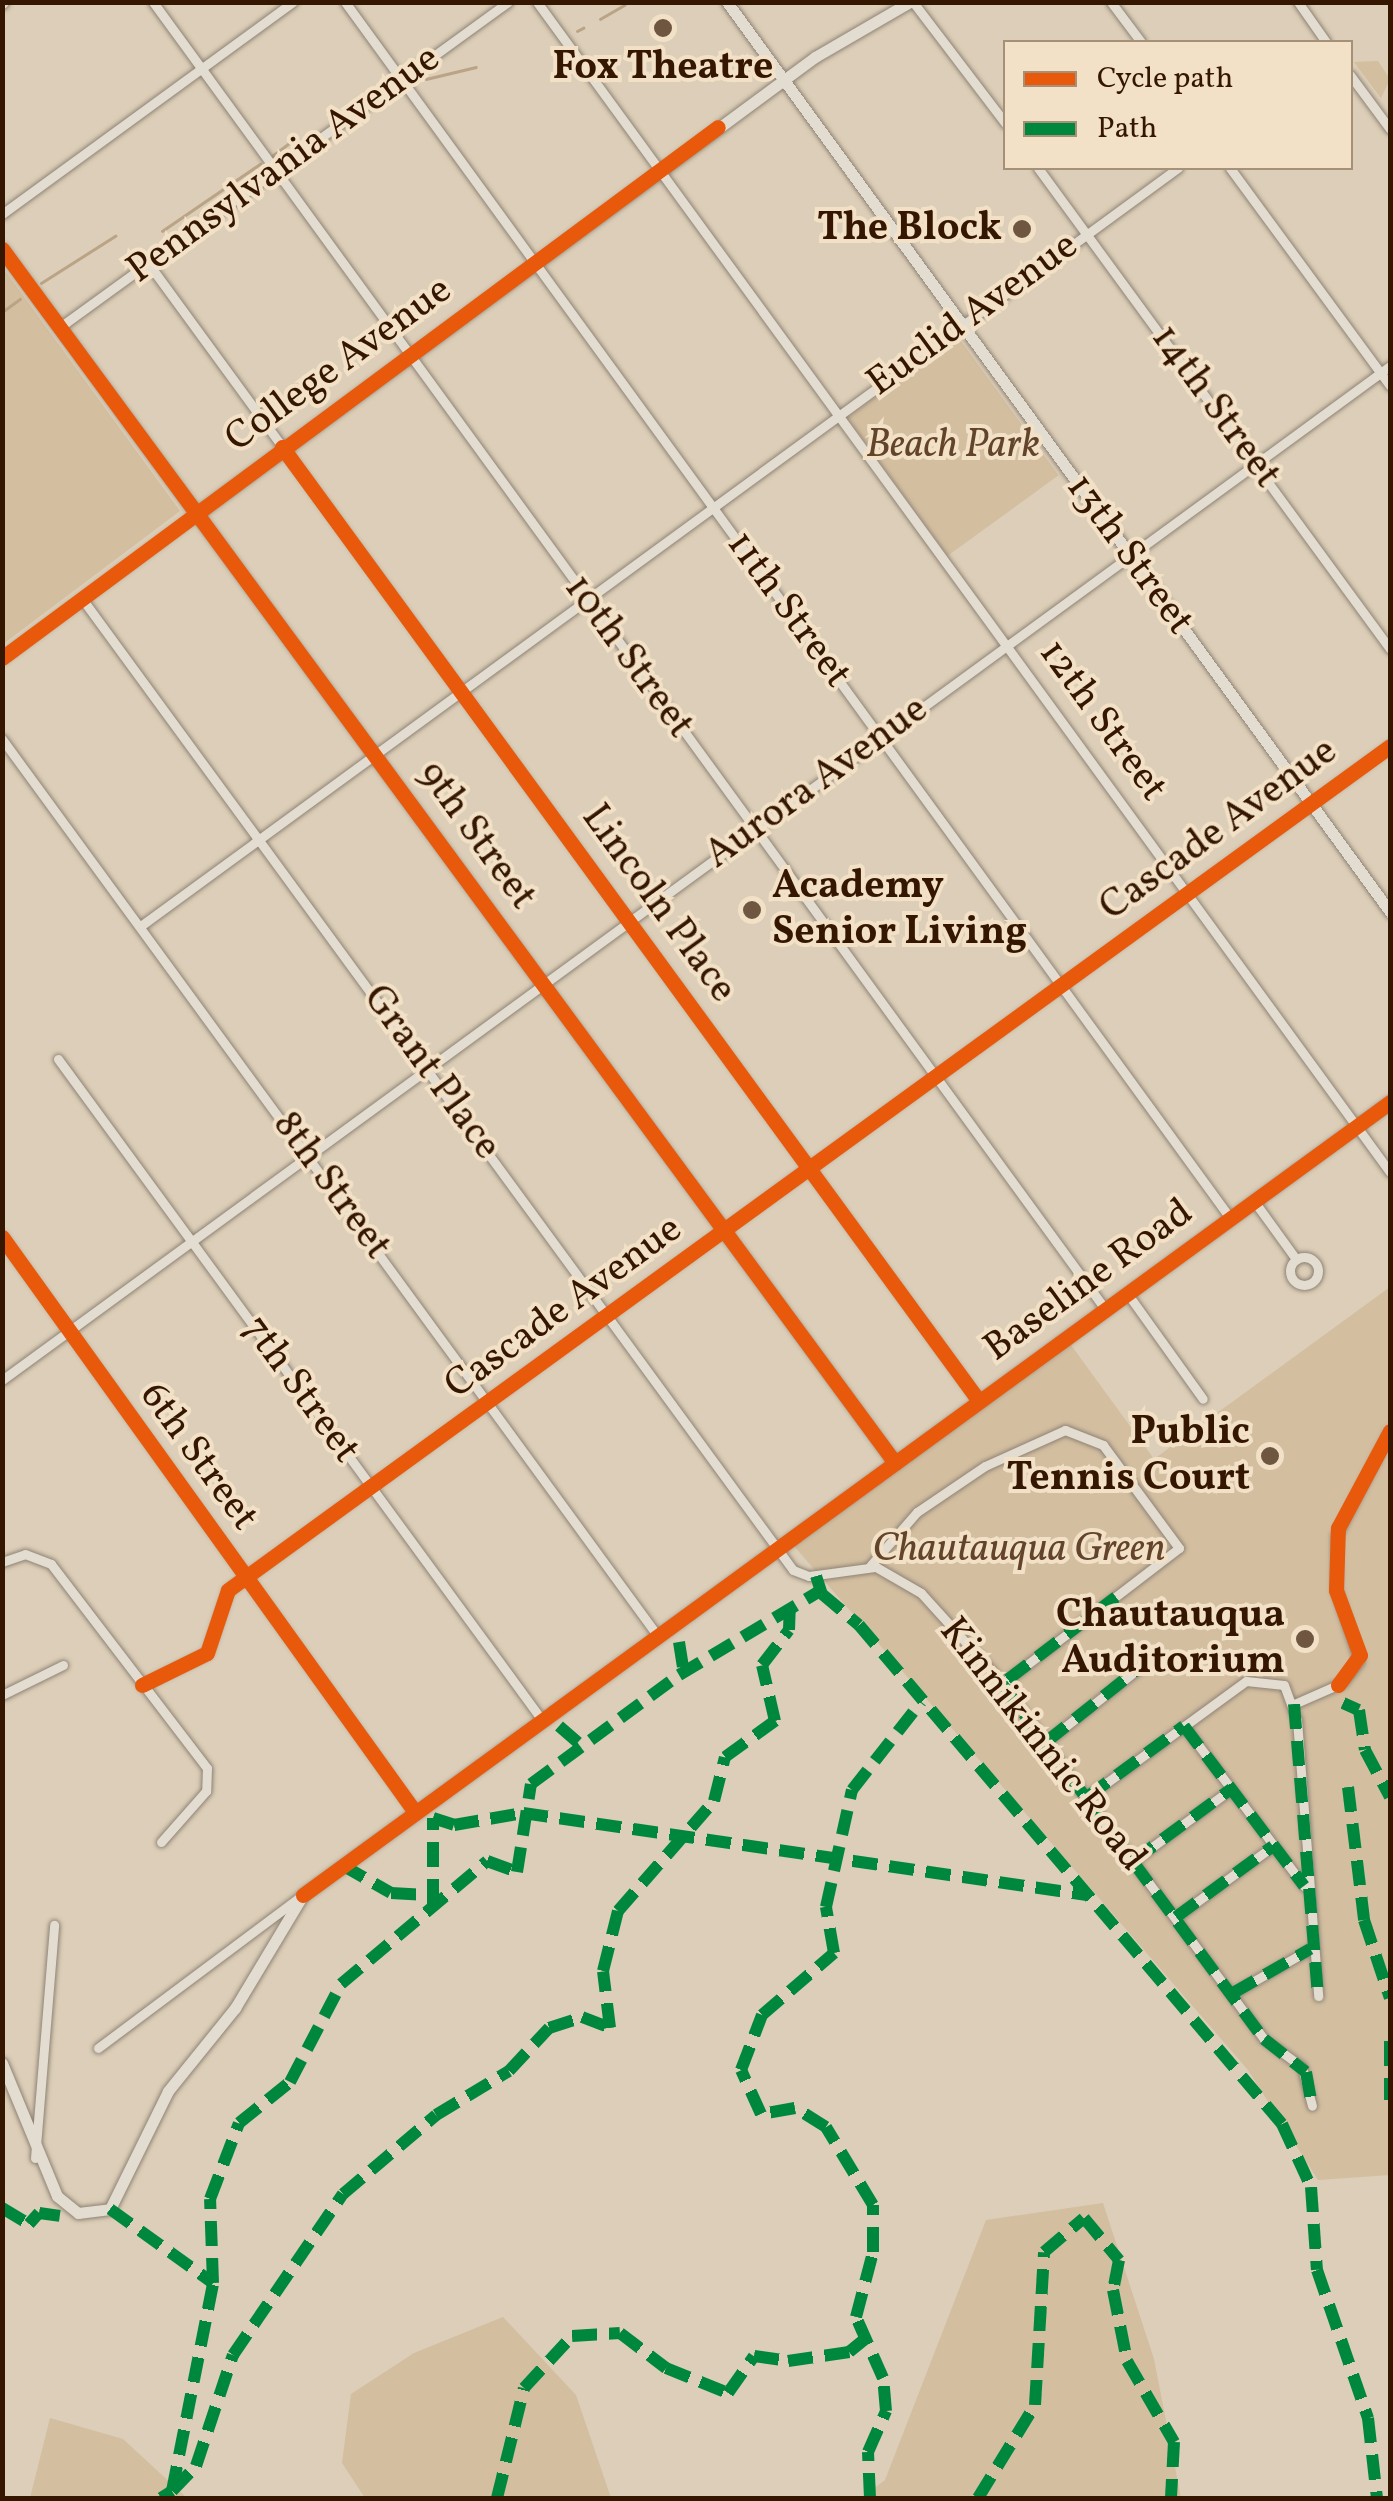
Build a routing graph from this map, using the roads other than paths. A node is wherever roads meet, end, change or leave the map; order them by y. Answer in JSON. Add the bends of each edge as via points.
{"nodes":[{"id":1,"x":153,"y":2,"type":"edge"},
{"id":2,"x":292,"y":2,"type":"edge"},
{"id":3,"x":344,"y":2,"type":"edge"},
{"id":4,"x":508,"y":2,"type":"edge"},
{"id":5,"x":537,"y":2,"type":"edge"},
{"id":6,"x":727,"y":2,"type":"edge"},
{"id":7,"x":912,"y":2,"type":"edge"},
{"id":8,"x":1111,"y":2,"type":"edge"},
{"id":9,"x":1298,"y":2,"type":"edge"},
{"id":10,"x":894,"y":5,"type":"edge"},
{"id":11,"x":1140,"y":40,"type":"edge"},
{"id":12,"x":1325,"y":40,"type":"edge"},
{"id":13,"x":202,"y":69,"type":"junction"},
{"id":14,"x":1353,"y":79,"type":"edge"},
{"id":15,"x":401,"y":80,"type":"junction"},
{"id":16,"x":784,"y":80,"type":"junction"},
{"id":17,"x":1003,"y":120,"type":"edge"},
{"id":18,"x":1390,"y":129,"type":"edge"},
{"id":19,"x":1039,"y":170,"type":"edge"},
{"id":20,"x":1175,"y":170,"type":"edge"},
{"id":21,"x":1232,"y":170,"type":"edge"},
{"id":22,"x":274,"y":171,"type":"junction"},
{"id":23,"x":657,"y":172,"type":"junction"},
{"id":24,"x":2,"y":214,"type":"edge"},
{"id":25,"x":1086,"y":233,"type":"junction"},
{"id":26,"x":2,"y":250,"type":"edge"},
{"id":27,"x":148,"y":263,"type":"junction"},
{"id":28,"x":532,"y":263,"type":"junction"},
{"id":29,"x":960,"y":324,"type":"junction"},
{"id":30,"x":60,"y":327,"type":"junction"},
{"id":31,"x":407,"y":356,"type":"junction"},
{"id":32,"x":1386,"y":370,"type":"edge"},
{"id":33,"x":1390,"y":386,"type":"edge"},
{"id":34,"x":836,"y":414,"type":"junction"},
{"id":35,"x":282,"y":447,"type":"junction"},
{"id":36,"x":1257,"y":463,"type":"junction"},
{"id":37,"x":712,"y":506,"type":"junction"},
{"id":38,"x":198,"y":513,"type":"junction"},
{"id":39,"x":1129,"y":555,"type":"junction"},
{"id":40,"x":585,"y":599,"type":"junction"},
{"id":41,"x":83,"y":600,"type":"junction"},
{"id":42,"x":1006,"y":646,"type":"junction"},
{"id":43,"x":1390,"y":649,"type":"edge"},
{"id":44,"x":2,"y":658,"type":"edge"},
{"id":45,"x":461,"y":690,"type":"junction"},
{"id":46,"x":880,"y":738,"type":"junction"},
{"id":47,"x":2,"y":739,"type":"edge"},
{"id":48,"x":1390,"y":746,"type":"edge"},
{"id":49,"x":374,"y":753,"type":"junction"},
{"id":50,"x":1312,"y":804,"type":"junction"},
{"id":51,"x":754,"y":828,"type":"junction"},
{"id":52,"x":259,"y":838,"type":"junction"},
{"id":53,"x":1187,"y":892,"type":"junction"},
{"id":54,"x":1390,"y":912,"type":"edge"},
{"id":55,"x":629,"y":920,"type":"junction"},
{"id":56,"x":142,"y":925,"type":"junction"},
{"id":57,"x":542,"y":982,"type":"junction"},
{"id":58,"x":1062,"y":984,"type":"junction"},
{"id":59,"x":58,"y":1060,"type":"dead end"},
{"id":60,"x":428,"y":1068,"type":"junction"},
{"id":61,"x":937,"y":1074,"type":"junction"},
{"id":62,"x":1390,"y":1102,"type":"edge"},
{"id":63,"x":1356,"y":1126,"type":"junction"},
{"id":64,"x":309,"y":1154,"type":"junction"},
{"id":65,"x":810,"y":1167,"type":"junction"},
{"id":66,"x":1390,"y":1172,"type":"edge"},
{"id":67,"x":1254,"y":1201,"type":"junction"},
{"id":68,"x":1230,"y":1218,"type":"junction"},
{"id":69,"x":724,"y":1230,"type":"junction"},
{"id":70,"x":2,"y":1237,"type":"edge"},
{"id":71,"x":190,"y":1242,"type":"junction"},
{"id":72,"x":1296,"y":1259,"type":"dead end"},
{"id":73,"x":1127,"y":1293,"type":"junction"},
{"id":74,"x":1105,"y":1309,"type":"junction"},
{"id":75,"x":607,"y":1316,"type":"junction"},
{"id":76,"x":68,"y":1331,"type":"junction"},
{"id":77,"x":2,"y":1380,"type":"edge"},
{"id":78,"x":1203,"y":1399,"type":"dead end"},
{"id":79,"x":979,"y":1401,"type":"junction"},
{"id":80,"x":489,"y":1403,"type":"junction"},
{"id":81,"x":1390,"y":1431,"type":"edge"},
{"id":82,"x":895,"y":1463,"type":"junction"},
{"id":83,"x":372,"y":1489,"type":"junction"},
{"id":84,"x":777,"y":1548,"type":"junction"},
{"id":85,"x":2,"y":1562,"type":"edge"},
{"id":86,"x":870,"y":1566,"type":"junction"},
{"id":87,"x":247,"y":1578,"type":"junction"},
{"id":88,"x":657,"y":1635,"type":"junction"},
{"id":89,"x":63,"y":1665,"type":"dead end"},
{"id":90,"x":1139,"y":1668,"type":"dead end"},
{"id":91,"x":1002,"y":1684,"type":"junction"},
{"id":92,"x":142,"y":1685,"type":"junction"},
{"id":93,"x":2,"y":1696,"type":"edge"},
{"id":94,"x":1294,"y":1704,"type":"junction"},
{"id":95,"x":542,"y":1720,"type":"junction"},
{"id":96,"x":1184,"y":1726,"type":"junction"},
{"id":97,"x":1046,"y":1742,"type":"junction"},
{"id":98,"x":1231,"y":1789,"type":"junction"},
{"id":99,"x":1087,"y":1797,"type":"junction"},
{"id":100,"x":414,"y":1812,"type":"junction"},
{"id":101,"x":160,"y":1842,"type":"dead end"},
{"id":102,"x":1273,"y":1846,"type":"junction"},
{"id":103,"x":1133,"y":1860,"type":"junction"},
{"id":104,"x":1304,"y":1886,"type":"junction"},
{"id":105,"x":303,"y":1895,"type":"junction"},
{"id":106,"x":1176,"y":1917,"type":"junction"},
{"id":107,"x":54,"y":1925,"type":"dead end"},
{"id":108,"x":1310,"y":1949,"type":"junction"},
{"id":109,"x":1232,"y":1993,"type":"junction"},
{"id":110,"x":1318,"y":1996,"type":"dead end"},
{"id":111,"x":98,"y":2048,"type":"dead end"},
{"id":112,"x":2,"y":2063,"type":"edge"},
{"id":113,"x":1312,"y":2106,"type":"dead end"},
{"id":114,"x":35,"y":2158,"type":"junction"}],
"edges":[{"from":1,"to":13,"type":"street","name":"10th Street"},
{"from":2,"to":13,"type":"street"},
{"from":3,"to":15,"type":"street","name":"11th Street"},
{"from":4,"to":15,"type":"street","name":"Pennsylvania Avenue"},
{"from":5,"to":23,"type":"street","name":"12th Street"},
{"from":6,"to":16,"type":"street","name":"13th Street"},
{"from":7,"to":10,"type":"street","name":"College Avenue"},
{"from":7,"to":17,"type":"street"},
{"from":8,"to":11,"type":"street"},
{"from":9,"to":12,"type":"street"},
{"from":10,"to":16,"type":"street","name":"College Avenue"},
{"from":13,"to":22,"type":"street","name":"10th Street"},
{"from":13,"to":24,"type":"street"},
{"from":14,"to":18,"type":"street"},
{"from":15,"to":22,"type":"street","name":"Pennsylvania Avenue"},
{"from":15,"to":28,"type":"street","name":"11th Street"},
{"from":16,"to":23,"type":"street","name":"College Avenue"},
{"from":16,"to":29,"type":"street","name":"13th Street"},
{"from":19,"to":25,"type":"street","name":"14th Street"},
{"from":20,"to":25,"type":"street","name":"Euclid Avenue"},
{"from":21,"to":32,"type":"street"},
{"from":22,"to":27,"type":"street","name":"Pennsylvania Avenue"},
{"from":22,"to":31,"type":"street","name":"10th Street"},
{"from":23,"to":28,"type":"street","name":"College Avenue"},
{"from":23,"to":34,"type":"street","name":"12th Street"},
{"from":25,"to":29,"type":"street","name":"Euclid Avenue"},
{"from":25,"to":36,"type":"street","name":"14th Street"},
{"from":26,"to":30,"type":"street","name":"9th Street"},
{"from":27,"to":30,"type":"street","name":"Pennsylvania Avenue"},
{"from":27,"to":35,"type":"street","name":"Lincoln Place"},
{"from":28,"to":31,"type":"street","name":"College Avenue"},
{"from":28,"to":37,"type":"street","name":"11th Street"},
{"from":29,"to":34,"type":"street","name":"Euclid Avenue"},
{"from":29,"to":39,"type":"street","name":"13th Street"},
{"from":30,"to":38,"type":"street","name":"9th Street"},
{"from":31,"to":35,"type":"street","name":"College Avenue"},
{"from":31,"to":40,"type":"street","name":"10th Street"},
{"from":32,"to":33,"type":"street"},
{"from":32,"to":36,"type":"street","name":"Aurora Avenue"},
{"from":34,"to":37,"type":"street","name":"Euclid Avenue"},
{"from":34,"to":42,"type":"street","name":"12th Street"},
{"from":35,"to":38,"type":"street","name":"College Avenue"},
{"from":35,"to":45,"type":"street","name":"Lincoln Place"},
{"from":36,"to":39,"type":"street","name":"Aurora Avenue"},
{"from":36,"to":43,"type":"street","name":"14th Street"},
{"from":37,"to":40,"type":"street","name":"Euclid Avenue"},
{"from":37,"to":46,"type":"street","name":"11th Street"},
{"from":38,"to":41,"type":"street","name":"College Avenue"},
{"from":38,"to":49,"type":"street","name":"9th Street"},
{"from":39,"to":42,"type":"street","name":"Aurora Avenue"},
{"from":39,"to":50,"type":"street","name":"13th Street"},
{"from":40,"to":45,"type":"street","name":"Euclid Avenue"},
{"from":40,"to":51,"type":"street","name":"10th Street"},
{"from":41,"to":44,"type":"street","name":"College Avenue"},
{"from":41,"to":52,"type":"street","name":"Grant Place"},
{"from":42,"to":46,"type":"street","name":"Aurora Avenue"},
{"from":42,"to":53,"type":"street","name":"12th Street"},
{"from":45,"to":49,"type":"street","name":"Euclid Avenue"},
{"from":45,"to":55,"type":"street","name":"Lincoln Place"},
{"from":46,"to":51,"type":"street","name":"Aurora Avenue"},
{"from":46,"to":58,"type":"street","name":"11th Street"},
{"from":47,"to":56,"type":"street","name":"8th Street"},
{"from":48,"to":50,"type":"street","name":"Cascade Avenue"},
{"from":49,"to":52,"type":"street","name":"Euclid Avenue"},
{"from":49,"to":57,"type":"street","name":"9th Street"},
{"from":50,"to":53,"type":"street","name":"Cascade Avenue"},
{"from":50,"to":54,"type":"street","name":"13th Street"},
{"from":51,"to":55,"type":"street","name":"Aurora Avenue"},
{"from":51,"to":61,"type":"street","name":"10th Street"},
{"from":52,"to":56,"type":"street","name":"Euclid Avenue"},
{"from":52,"to":60,"type":"street","name":"Grant Place"},
{"from":53,"to":58,"type":"street","name":"Cascade Avenue"},
{"from":53,"to":63,"type":"street","name":"12th Street"},
{"from":55,"to":57,"type":"street","name":"Aurora Avenue"},
{"from":55,"to":65,"type":"street","name":"Lincoln Place"},
{"from":56,"to":64,"type":"street","name":"8th Street"},
{"from":57,"to":60,"type":"street","name":"Aurora Avenue"},
{"from":57,"to":69,"type":"street","name":"9th Street"},
{"from":58,"to":61,"type":"street","name":"Cascade Avenue"},
{"from":58,"to":68,"type":"street","name":"11th Street"},
{"from":59,"to":71,"type":"street","name":"7th Street"},
{"from":60,"to":64,"type":"street","name":"Aurora Avenue"},
{"from":60,"to":75,"type":"street","name":"Grant Place"},
{"from":61,"to":65,"type":"street","name":"Cascade Avenue"},
{"from":61,"to":74,"type":"street","name":"10th Street"},
{"from":62,"to":63,"type":"street","name":"Baseline Road"},
{"from":63,"to":66,"type":"street","name":"12th Street"},
{"from":63,"to":67,"type":"street","name":"Baseline Road"},
{"from":64,"to":71,"type":"street","name":"Aurora Avenue"},
{"from":64,"to":80,"type":"street","name":"8th Street"},
{"from":65,"to":69,"type":"street","name":"Cascade Avenue"},
{"from":65,"to":79,"type":"street","name":"Lincoln Place"},
{"from":67,"to":68,"type":"street","name":"Baseline Road"},
{"from":67,"to":72,"type":"street"},
{"from":68,"to":73,"type":"street","name":"Baseline Road"},
{"from":69,"to":75,"type":"street","name":"Cascade Avenue"},
{"from":69,"to":82,"type":"street","name":"9th Street"},
{"from":70,"to":76,"type":"street","name":"6th Street"},
{"from":71,"to":76,"type":"street","name":"Aurora Avenue"},
{"from":71,"to":83,"type":"street","name":"7th Street"},
{"from":73,"to":74,"type":"street","name":"Baseline Road"},
{"from":73,"to":78,"type":"street"},
{"from":74,"to":79,"type":"street","name":"Baseline Road"},
{"from":75,"to":80,"type":"street","name":"Cascade Avenue"},
{"from":75,"to":84,"type":"street","name":"Grant Place"},
{"from":76,"to":77,"type":"street","name":"Aurora Avenue"},
{"from":76,"to":87,"type":"street","name":"6th Street"},
{"from":79,"to":82,"type":"street","name":"Baseline Road"},
{"from":80,"to":83,"type":"street","name":"Cascade Avenue"},
{"from":80,"to":88,"type":"street","name":"8th Street"},
{"from":81,"to":94,"type":"street","via":[[1338,1528],[1336,1590],[1360,1656],[1338,1685]]},
{"from":82,"to":84,"type":"street","name":"Baseline Road"},
{"from":83,"to":87,"type":"street","name":"Cascade Avenue"},
{"from":83,"to":95,"type":"street","name":"7th Street"},
{"from":84,"to":86,"type":"street","via":[[801,1575]]},
{"from":84,"to":88,"type":"street","name":"Baseline Road"},
{"from":85,"to":92,"type":"street","via":[[25,1554],[51,1564]]},
{"from":86,"to":91,"type":"street","name":"Kinnikinnic Road","via":[[914,1586]]},
{"from":86,"to":91,"type":"street","via":[[946,1490],[1064,1430],[1104,1445],[1174,1530],[1176,1552]]},
{"from":87,"to":92,"type":"street","name":"Cascade Avenue","via":[[221,1599],[207,1653]]},
{"from":87,"to":100,"type":"street","name":"6th Street"},
{"from":88,"to":95,"type":"street","name":"Baseline Road"},
{"from":89,"to":93,"type":"street"},
{"from":90,"to":97,"type":"street"},
{"from":91,"to":97,"type":"street","name":"Kinnikinnic Road"},
{"from":92,"to":101,"type":"street","via":[[209,1776]]},
{"from":94,"to":96,"type":"street","via":[[1280,1682],[1256,1677]]},
{"from":94,"to":104,"type":"street"},
{"from":95,"to":100,"type":"street","name":"Baseline Road"},
{"from":96,"to":98,"type":"street"},
{"from":96,"to":99,"type":"street"},
{"from":97,"to":99,"type":"street","name":"Kinnikinnic Road"},
{"from":98,"to":102,"type":"street"},
{"from":98,"to":103,"type":"street"},
{"from":99,"to":103,"type":"street","name":"Kinnikinnic Road"},
{"from":100,"to":105,"type":"street","name":"Baseline Road"},
{"from":102,"to":104,"type":"street"},
{"from":102,"to":106,"type":"street"},
{"from":103,"to":106,"type":"street","name":"Kinnikinnic Road"},
{"from":104,"to":108,"type":"street"},
{"from":105,"to":111,"type":"street","name":"Baseline Road"},
{"from":105,"to":114,"type":"street","via":[[234,2008],[168,2091],[116,2202],[78,2213]]},
{"from":106,"to":109,"type":"street","name":"Kinnikinnic Road"},
{"from":107,"to":114,"type":"street"},
{"from":108,"to":109,"type":"street"},
{"from":108,"to":110,"type":"street"},
{"from":109,"to":113,"type":"street","name":"Kinnikinnic Road","via":[[1259,2032],[1308,2074]]},
{"from":112,"to":114,"type":"street"}]}
